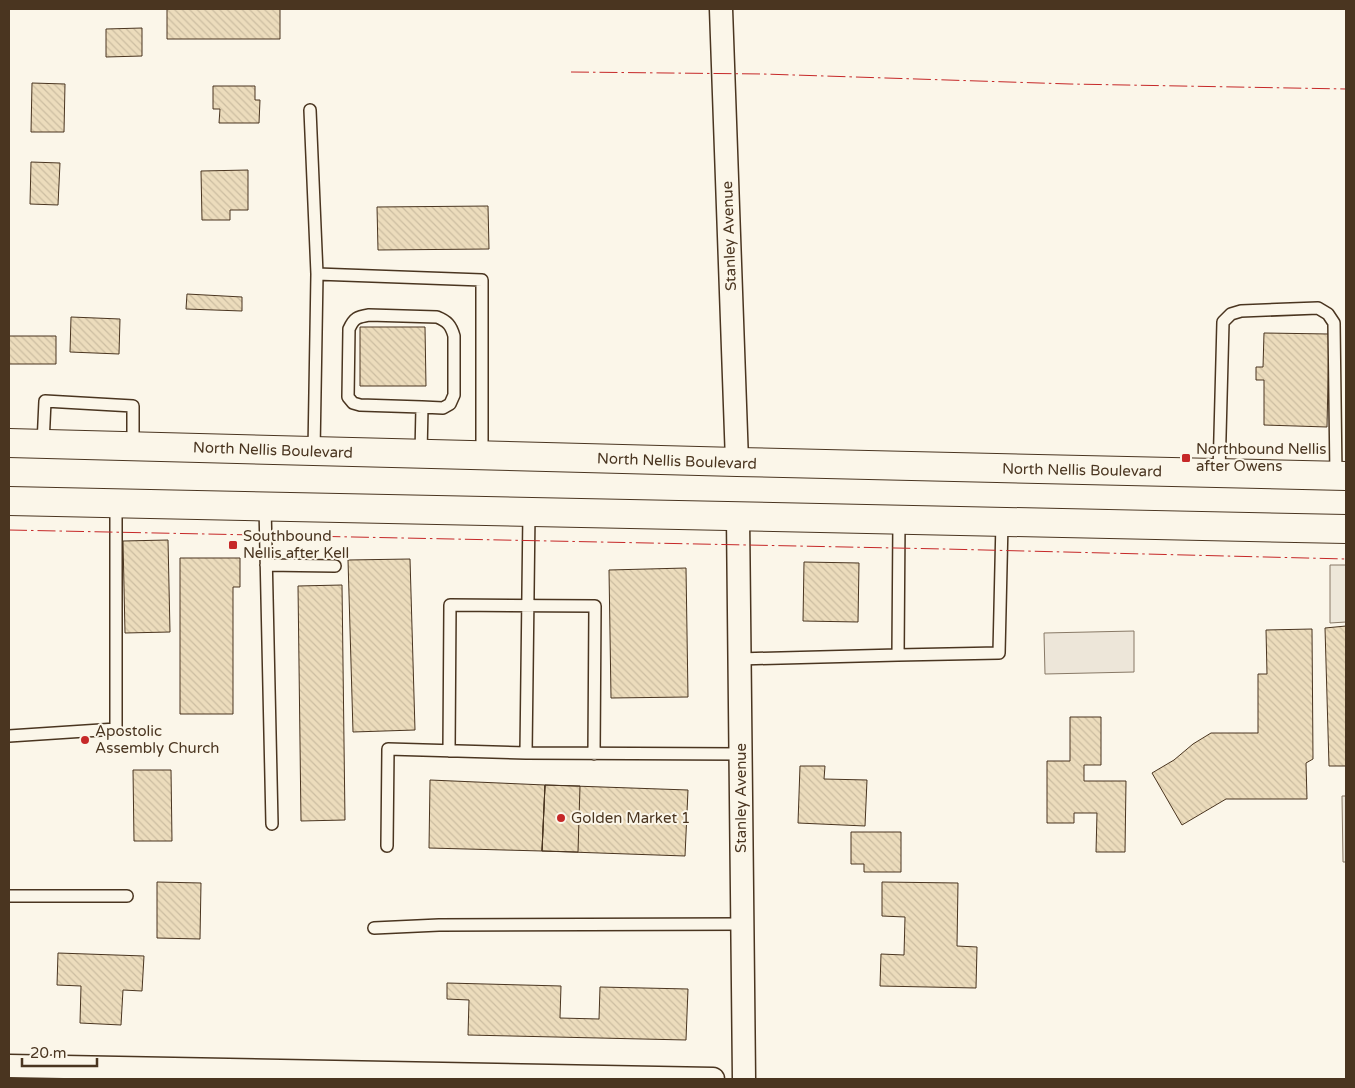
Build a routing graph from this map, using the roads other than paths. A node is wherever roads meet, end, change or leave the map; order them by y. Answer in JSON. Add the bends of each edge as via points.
{"nodes":[{"id":1,"x":721,"y":9,"type":"edge"},
{"id":2,"x":310,"y":110,"type":"dead end"},
{"id":3,"x":317,"y":274,"type":"junction"},
{"id":4,"x":422,"y":407,"type":"junction"},
{"id":5,"x":9,"y":443,"type":"edge"},
{"id":6,"x":43,"y":444,"type":"junction"},
{"id":7,"x":133,"y":446,"type":"junction"},
{"id":8,"x":314,"y":451,"type":"junction"},
{"id":9,"x":421,"y":454,"type":"junction"},
{"id":10,"x":482,"y":455,"type":"junction"},
{"id":11,"x":737,"y":462,"type":"junction"},
{"id":12,"x":1219,"y":473,"type":"junction"},
{"id":13,"x":1341,"y":476,"type":"edge"},
{"id":14,"x":9,"y":501,"type":"edge"},
{"id":15,"x":116,"y":503,"type":"junction"},
{"id":16,"x":265,"y":506,"type":"junction"},
{"id":17,"x":529,"y":512,"type":"junction"},
{"id":18,"x":738,"y":517,"type":"junction"},
{"id":19,"x":899,"y":520,"type":"junction"},
{"id":20,"x":1002,"y":522,"type":"junction"},
{"id":21,"x":1346,"y":529,"type":"edge"},
{"id":22,"x":266,"y":565,"type":"junction"},
{"id":23,"x":334,"y":566,"type":"dead end"},
{"id":24,"x":528,"y":605,"type":"junction"},
{"id":25,"x":898,"y":655,"type":"junction"},
{"id":26,"x":740,"y":659,"type":"junction"},
{"id":27,"x":9,"y":736,"type":"edge"},
{"id":28,"x":449,"y":751,"type":"junction"},
{"id":29,"x":526,"y":753,"type":"junction"},
{"id":30,"x":594,"y":754,"type":"junction"},
{"id":31,"x":740,"y":754,"type":"junction"},
{"id":32,"x":272,"y":824,"type":"dead end"},
{"id":33,"x":387,"y":846,"type":"dead end"},
{"id":34,"x":9,"y":896,"type":"edge"},
{"id":35,"x":127,"y":896,"type":"dead end"},
{"id":36,"x":742,"y":924,"type":"junction"},
{"id":37,"x":374,"y":928,"type":"dead end"},
{"id":38,"x":9,"y":1066,"type":"edge"},
{"id":39,"x":712,"y":1079,"type":"edge"},
{"id":40,"x":744,"y":1079,"type":"edge"}],
"edges":[{"from":1,"to":11,"type":"street","name":"Stanley Avenue"},
{"from":2,"to":3,"type":"lane"},
{"from":3,"to":8,"type":"lane"},
{"from":3,"to":10,"type":"lane","via":[[482,280]]},
{"from":4,"to":4,"type":"lane","via":[[360,405],[348,397],[349,329],[352,321],[369,315],[437,317],[452,328],[454,395],[450,404],[442,408]]},
{"from":4,"to":9,"type":"lane"},
{"from":5,"to":6,"type":"main road","name":"North Nellis Boulevard"},
{"from":6,"to":7,"type":"main road","name":"North Nellis Boulevard"},
{"from":6,"to":7,"type":"lane","via":[[45,402],[133,406]]},
{"from":7,"to":8,"type":"main road","name":"North Nellis Boulevard"},
{"from":8,"to":9,"type":"main road","name":"North Nellis Boulevard"},
{"from":9,"to":10,"type":"main road","name":"North Nellis Boulevard"},
{"from":10,"to":11,"type":"main road","name":"North Nellis Boulevard"},
{"from":11,"to":12,"type":"main road","name":"North Nellis Boulevard"},
{"from":12,"to":13,"type":"main road","name":"North Nellis Boulevard"},
{"from":12,"to":13,"type":"lane","via":[[1223,322],[1231,314],[1241,311],[1318,308],[1334,323]]},
{"from":14,"to":15,"type":"main road"},
{"from":15,"to":16,"type":"main road"},
{"from":15,"to":27,"type":"lane","via":[[116,729]]},
{"from":16,"to":17,"type":"main road"},
{"from":16,"to":22,"type":"lane"},
{"from":17,"to":18,"type":"main road"},
{"from":17,"to":24,"type":"lane"},
{"from":18,"to":19,"type":"main road"},
{"from":18,"to":26,"type":"street","name":"Stanley Avenue"},
{"from":19,"to":20,"type":"main road"},
{"from":19,"to":25,"type":"lane"},
{"from":20,"to":21,"type":"main road"},
{"from":20,"to":25,"type":"lane","via":[[999,653]]},
{"from":22,"to":23,"type":"lane"},
{"from":22,"to":32,"type":"lane"},
{"from":24,"to":28,"type":"lane","via":[[450,605]]},
{"from":24,"to":29,"type":"lane"},
{"from":24,"to":30,"type":"lane","via":[[595,606]]},
{"from":25,"to":26,"type":"lane"},
{"from":26,"to":31,"type":"street","name":"Stanley Avenue"},
{"from":28,"to":29,"type":"lane"},
{"from":28,"to":33,"type":"lane","via":[[388,749]]},
{"from":29,"to":30,"type":"lane"},
{"from":30,"to":31,"type":"lane"},
{"from":31,"to":36,"type":"street","name":"Stanley Avenue"},
{"from":34,"to":35,"type":"lane"},
{"from":36,"to":37,"type":"lane"},
{"from":36,"to":40,"type":"street","name":"Stanley Avenue"},
{"from":38,"to":39,"type":"street"}]}
